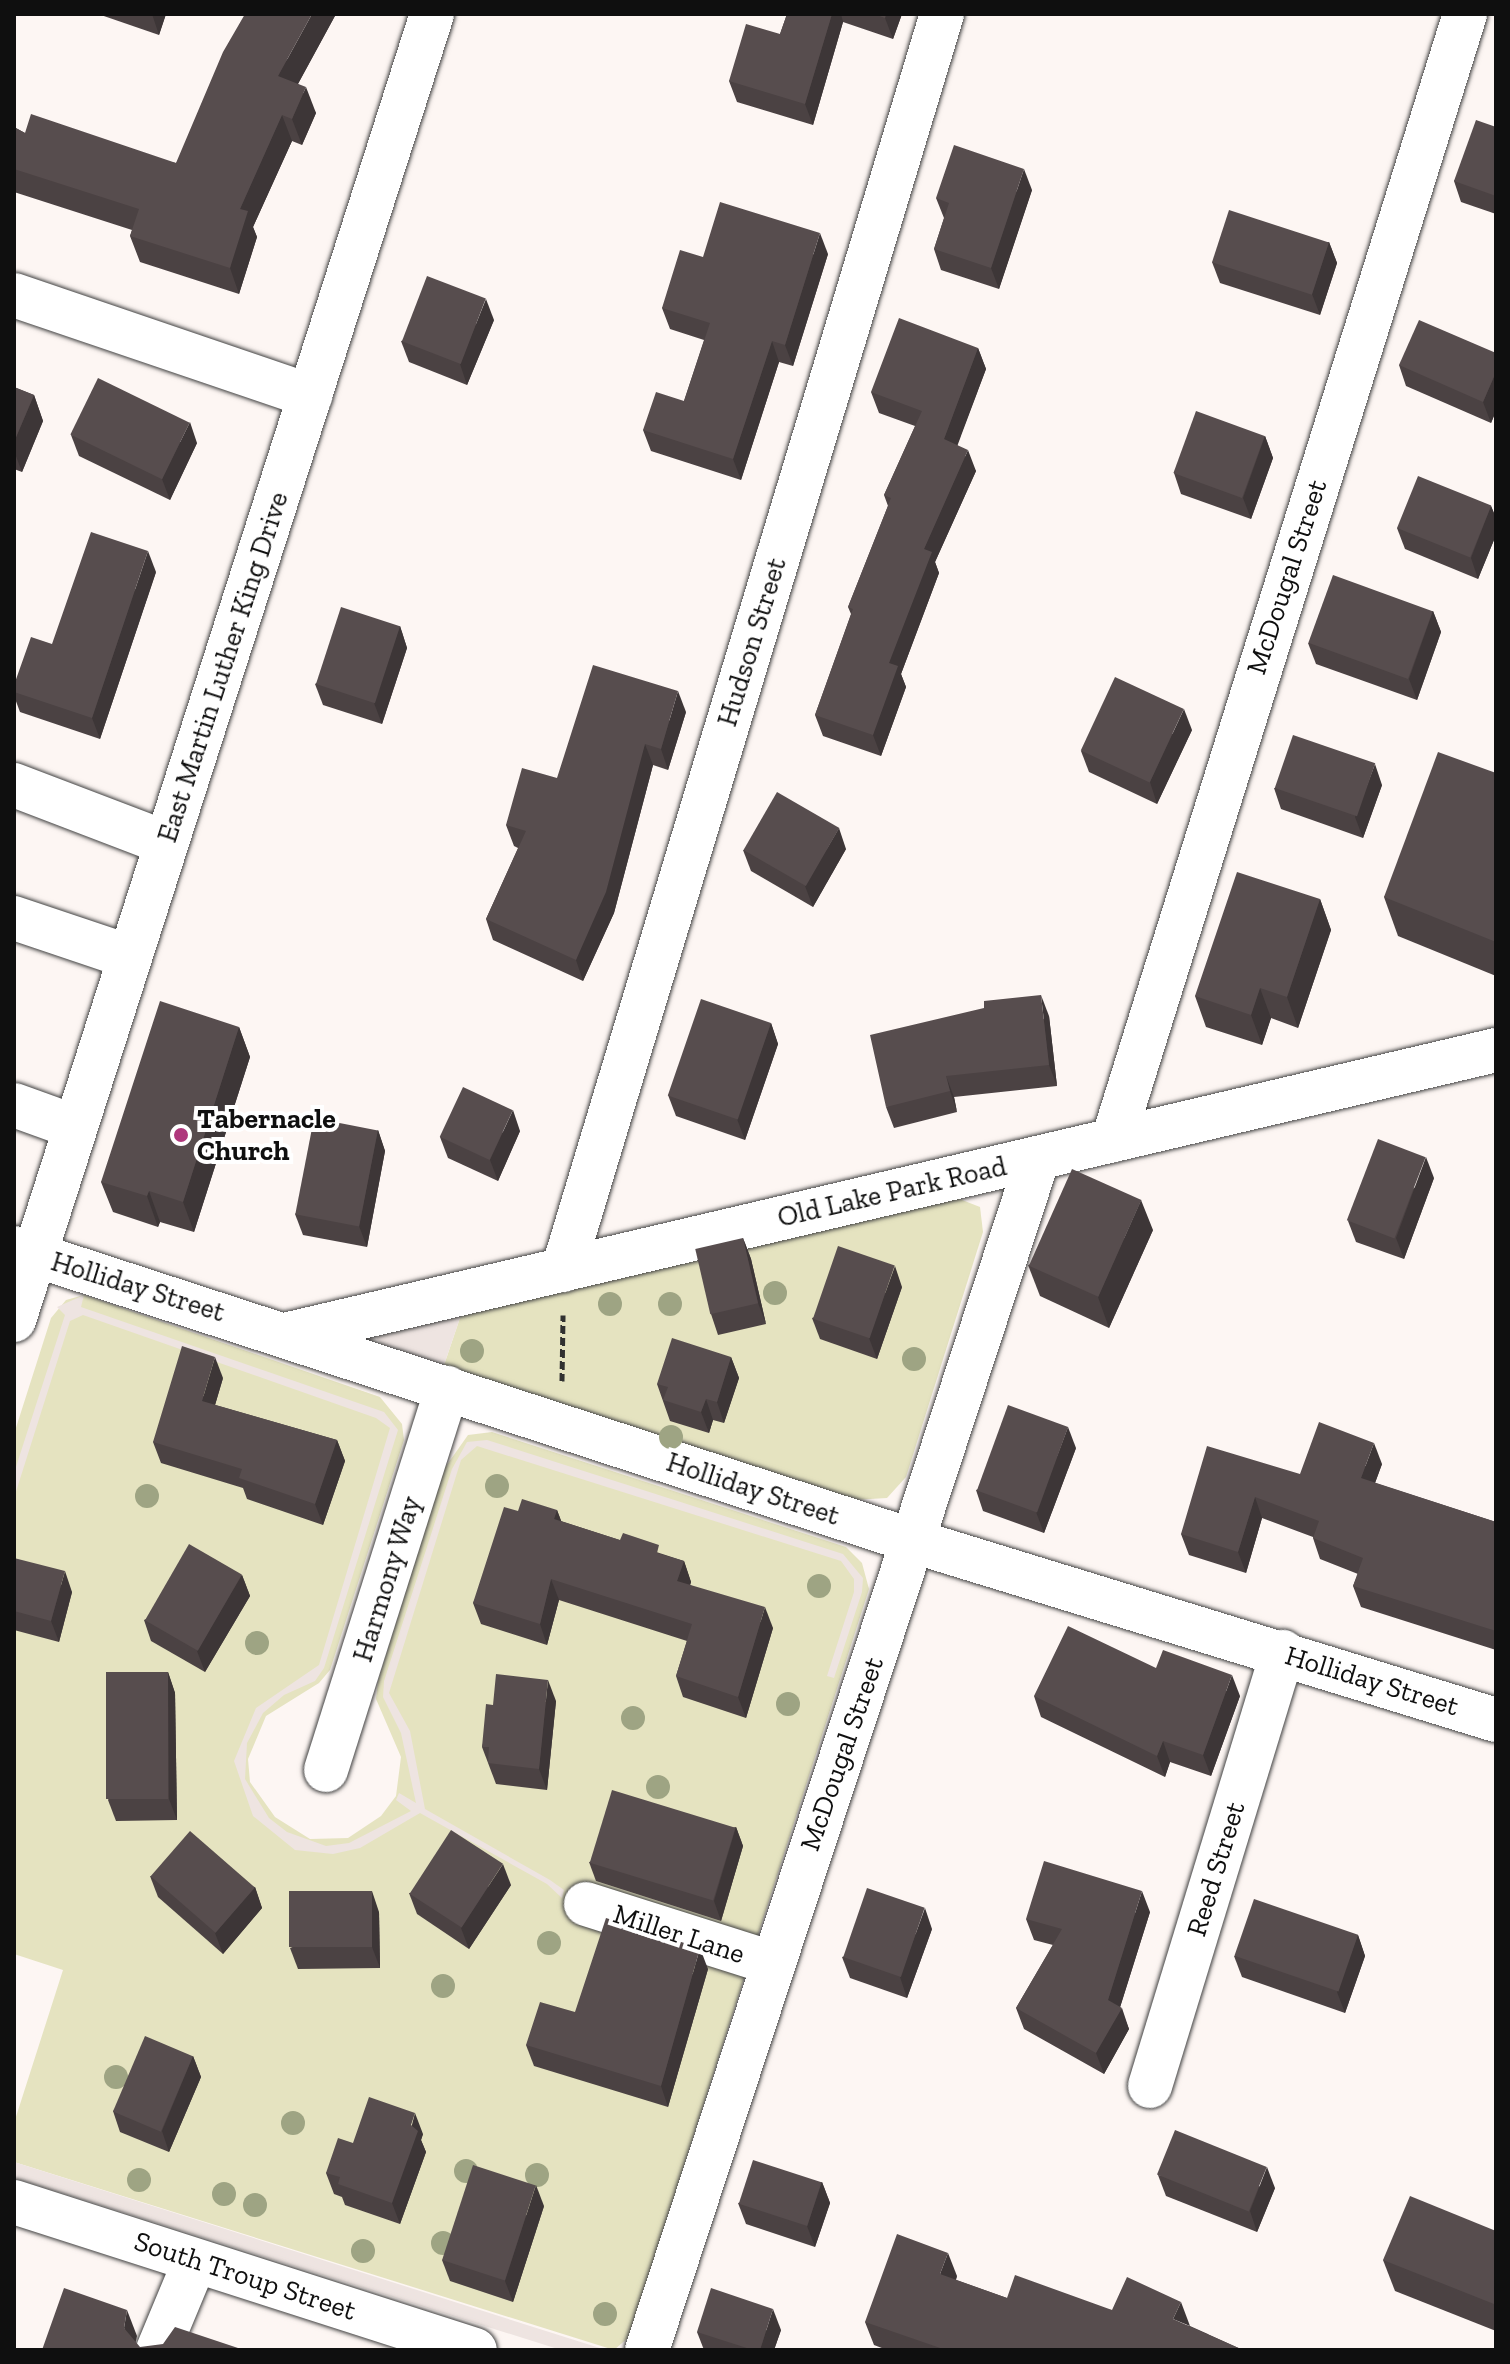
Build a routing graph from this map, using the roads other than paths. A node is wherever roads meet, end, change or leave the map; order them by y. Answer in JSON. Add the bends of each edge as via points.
{"nodes":[{"id":1,"x":432,"y":14,"type":"edge"},
{"id":2,"x":942,"y":14,"type":"edge"},
{"id":3,"x":1465,"y":14,"type":"edge"},
{"id":4,"x":14,"y":295,"type":"edge"},
{"id":5,"x":310,"y":396,"type":"junction"},
{"id":6,"x":14,"y":785,"type":"edge"},
{"id":7,"x":166,"y":843,"type":"junction"},
{"id":8,"x":14,"y":918,"type":"edge"},
{"id":9,"x":130,"y":957,"type":"junction"},
{"id":10,"x":1496,"y":1050,"type":"edge"},
{"id":11,"x":14,"y":1105,"type":"edge"},
{"id":12,"x":75,"y":1127,"type":"junction"},
{"id":13,"x":1113,"y":1140,"type":"junction"},
{"id":14,"x":1038,"y":1158,"type":"junction"},
{"id":15,"x":24,"y":1251,"type":"edge"},
{"id":16,"x":563,"y":1270,"type":"junction"},
{"id":17,"x":14,"y":1320,"type":"edge"},
{"id":18,"x":289,"y":1334,"type":"junction"},
{"id":19,"x":447,"y":1388,"type":"junction"},
{"id":20,"x":913,"y":1541,"type":"junction"},
{"id":21,"x":1283,"y":1652,"type":"junction"},
{"id":22,"x":1496,"y":1720,"type":"edge"},
{"id":23,"x":326,"y":1770,"type":"dead end"},
{"id":24,"x":586,"y":1904,"type":"dead end"},
{"id":25,"x":772,"y":1963,"type":"junction"},
{"id":26,"x":1150,"y":2086,"type":"dead end"},
{"id":27,"x":14,"y":2202,"type":"edge"},
{"id":28,"x":195,"y":2261,"type":"junction"},
{"id":29,"x":158,"y":2350,"type":"edge"},
{"id":30,"x":475,"y":2350,"type":"edge"},
{"id":31,"x":647,"y":2350,"type":"edge"}],
"edges":[{"from":1,"to":5,"type":"street","name":"East Martin Luther King Drive"},
{"from":2,"to":16,"type":"street","name":"Hudson Street"},
{"from":3,"to":13,"type":"street","name":"McDougal Street"},
{"from":4,"to":5,"type":"street"},
{"from":5,"to":7,"type":"street","name":"East Martin Luther King Drive"},
{"from":6,"to":7,"type":"street"},
{"from":7,"to":9,"type":"street","name":"East Martin Luther King Drive"},
{"from":8,"to":9,"type":"street"},
{"from":9,"to":12,"type":"street","name":"East Martin Luther King Drive"},
{"from":10,"to":13,"type":"street","name":"Old Lake Park Road"},
{"from":11,"to":12,"type":"street"},
{"from":12,"to":15,"type":"street","name":"East Martin Luther King Drive"},
{"from":13,"to":14,"type":"street","name":"Old Lake Park Road"},
{"from":14,"to":16,"type":"street","name":"Old Lake Park Road"},
{"from":14,"to":20,"type":"street","name":"McDougal Street"},
{"from":15,"to":17,"type":"street","name":"East Martin Luther King Drive"},
{"from":15,"to":18,"type":"street","name":"Holliday Street"},
{"from":16,"to":18,"type":"street","name":"Old Lake Park Road"},
{"from":18,"to":19,"type":"street","name":"Holliday Street"},
{"from":19,"to":20,"type":"street","name":"Holliday Street"},
{"from":19,"to":23,"type":"street","name":"Harmony Way"},
{"from":20,"to":21,"type":"street","name":"Holliday Street"},
{"from":20,"to":25,"type":"street","name":"McDougal Street"},
{"from":21,"to":22,"type":"street","name":"Holliday Street"},
{"from":21,"to":26,"type":"street","name":"Reed Street"},
{"from":24,"to":25,"type":"street","name":"Miller Lane"},
{"from":25,"to":31,"type":"street","name":"McDougal Street"},
{"from":27,"to":28,"type":"street","name":"South Troup Street"},
{"from":28,"to":29,"type":"street"},
{"from":28,"to":30,"type":"street","name":"South Troup Street"}]}
